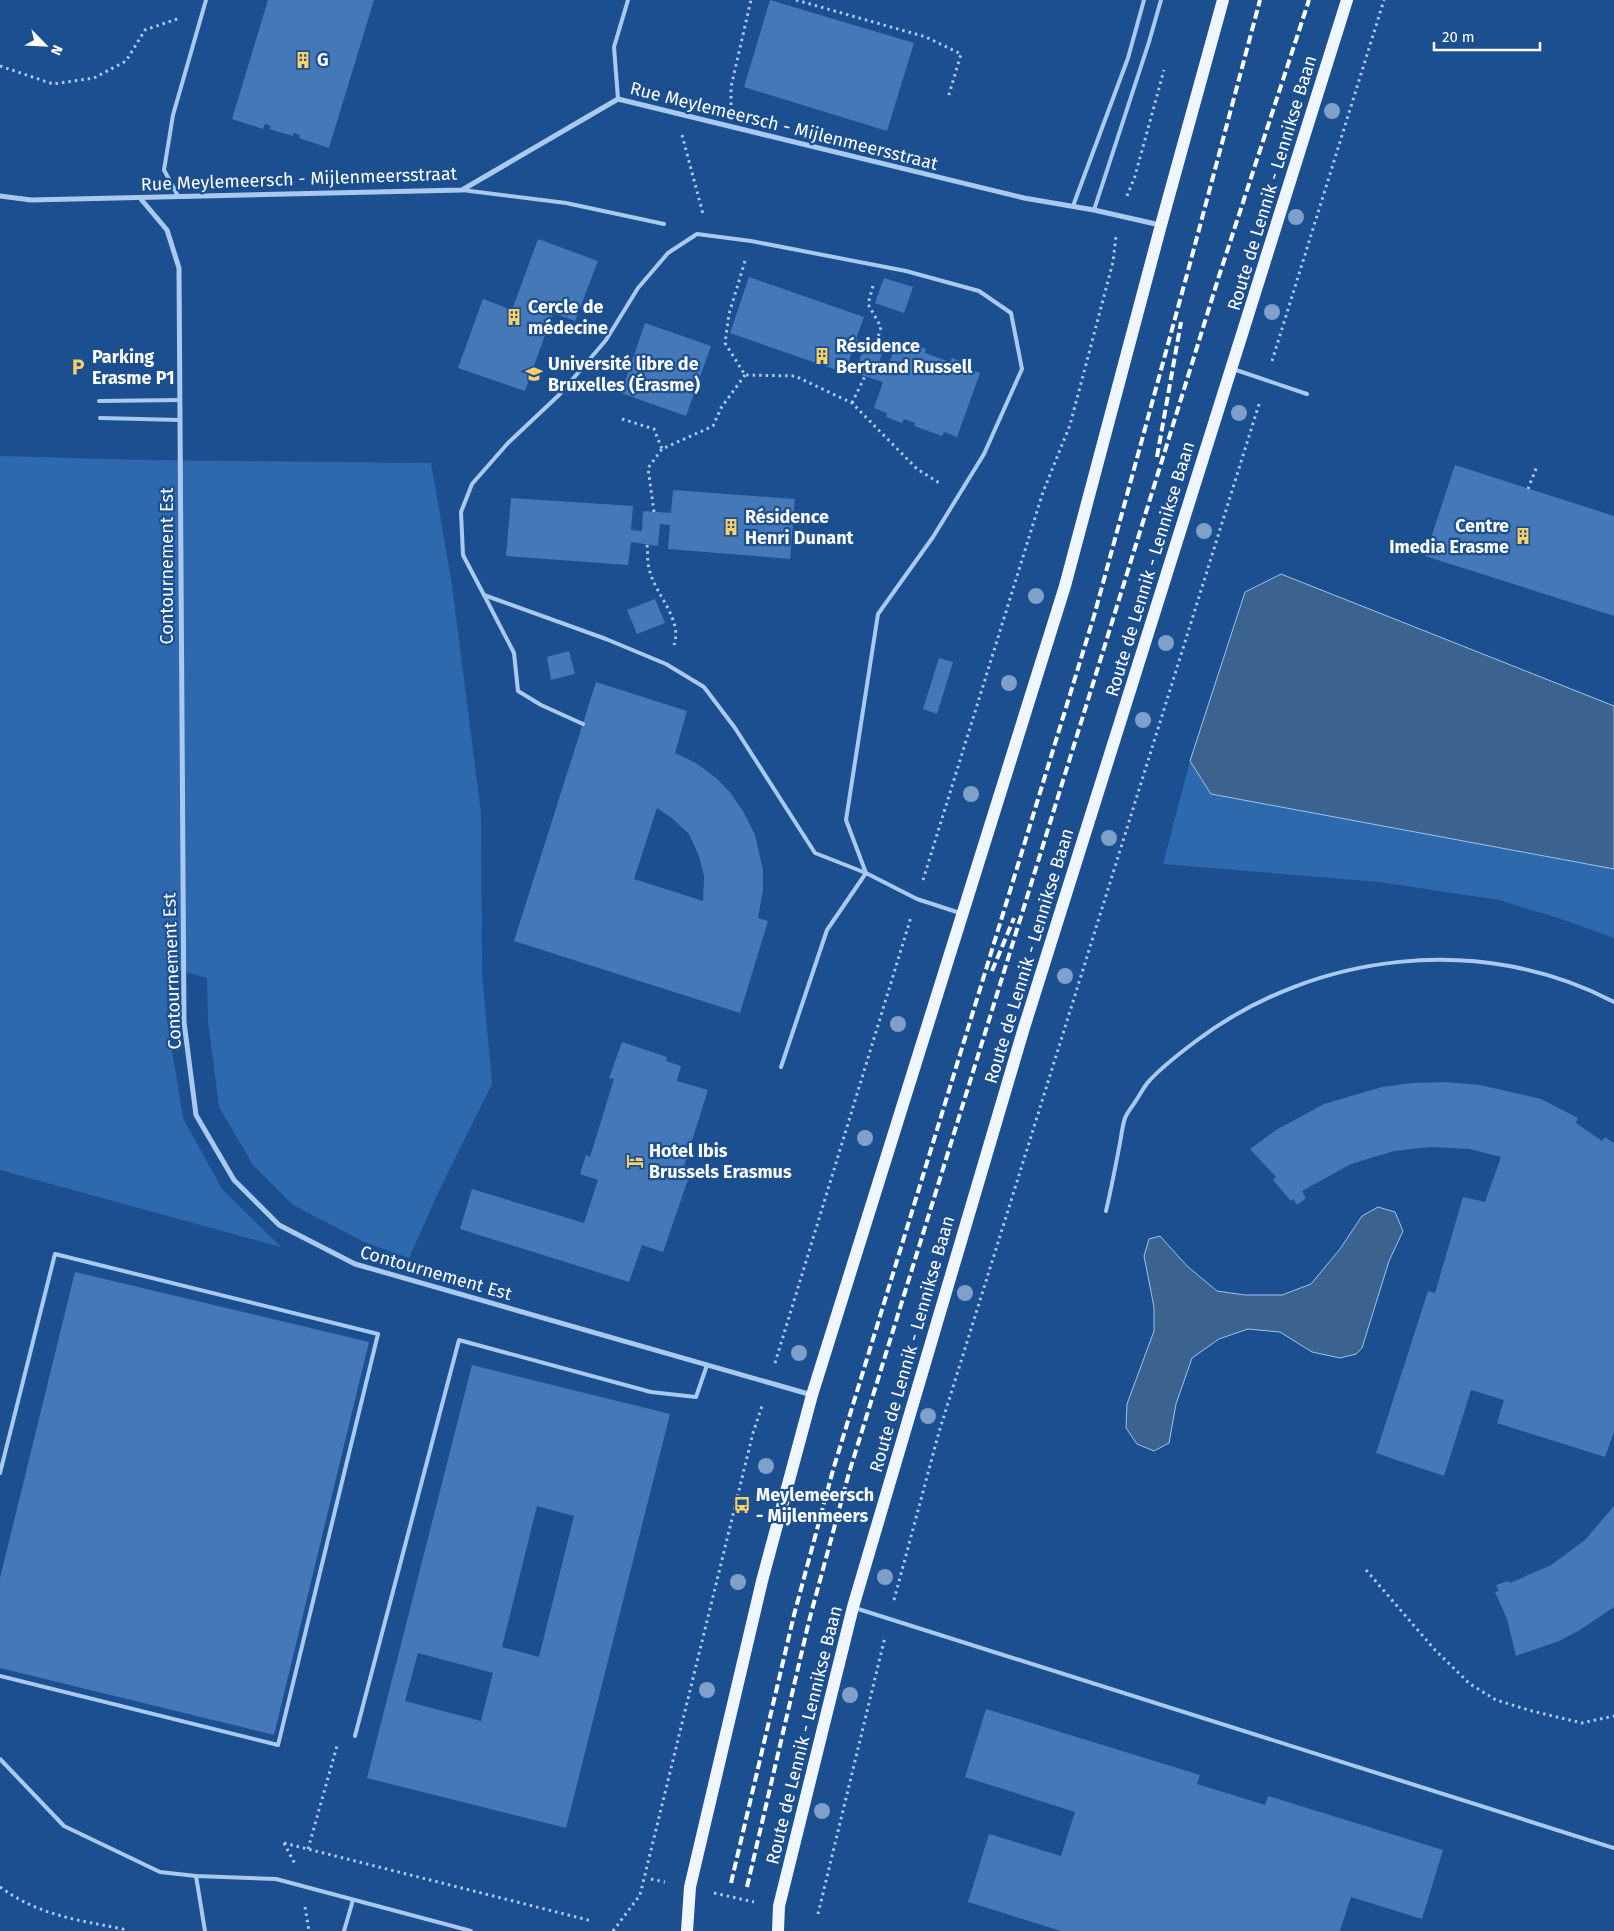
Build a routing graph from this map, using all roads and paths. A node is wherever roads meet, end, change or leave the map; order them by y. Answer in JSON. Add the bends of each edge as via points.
{"nodes":[{"id":1,"x":206,"y":0,"type":"edge"},
{"id":2,"x":628,"y":0,"type":"edge"},
{"id":3,"x":751,"y":0,"type":"edge"},
{"id":4,"x":796,"y":0,"type":"edge"},
{"id":5,"x":1144,"y":0,"type":"edge"},
{"id":6,"x":1161,"y":0,"type":"edge"},
{"id":7,"x":1223,"y":0,"type":"edge"},
{"id":8,"x":1348,"y":0,"type":"edge"},
{"id":9,"x":1384,"y":0,"type":"edge"},
{"id":10,"x":204,"y":9,"type":"junction"},
{"id":11,"x":1166,"y":65,"type":"dead end"},
{"id":12,"x":0,"y":66,"type":"edge"},
{"id":13,"x":948,"y":98,"type":"dead end"},
{"id":14,"x":618,"y":99,"type":"junction"},
{"id":15,"x":676,"y":113,"type":"junction"},
{"id":16,"x":731,"y":126,"type":"junction"},
{"id":17,"x":462,"y":190,"type":"junction"},
{"id":18,"x":0,"y":196,"type":"edge"},
{"id":19,"x":178,"y":196,"type":"junction"},
{"id":20,"x":140,"y":198,"type":"junction"},
{"id":21,"x":1073,"y":206,"type":"junction"},
{"id":22,"x":1094,"y":210,"type":"junction"},
{"id":23,"x":1119,"y":216,"type":"junction"},
{"id":24,"x":664,"y":224,"type":"dead end"},
{"id":25,"x":1161,"y":225,"type":"junction"},
{"id":26,"x":697,"y":234,"type":"junction"},
{"id":27,"x":751,"y":241,"type":"junction"},
{"id":28,"x":873,"y":286,"type":"dead end"},
{"id":29,"x":876,"y":344,"type":"dead end"},
{"id":30,"x":1231,"y":369,"type":"junction"},
{"id":31,"x":745,"y":375,"type":"junction"},
{"id":32,"x":865,"y":376,"type":"dead end"},
{"id":33,"x":1266,"y":380,"type":"junction"},
{"id":34,"x":1307,"y":394,"type":"dead end"},
{"id":35,"x":180,"y":400,"type":"junction"},
{"id":36,"x":99,"y":401,"type":"dead end"},
{"id":37,"x":852,"y":403,"type":"junction"},
{"id":38,"x":100,"y":418,"type":"dead end"},
{"id":39,"x":622,"y":419,"type":"dead end"},
{"id":40,"x":180,"y":420,"type":"junction"},
{"id":41,"x":662,"y":449,"type":"junction"},
{"id":42,"x":1537,"y":466,"type":"dead end"},
{"id":43,"x":1528,"y":489,"type":"dead end"},
{"id":44,"x":959,"y":495,"type":"junction"},
{"id":45,"x":654,"y":512,"type":"dead end"},
{"id":46,"x":647,"y":545,"type":"dead end"},
{"id":47,"x":484,"y":595,"type":"junction"},
{"id":48,"x":666,"y":664,"type":"junction"},
{"id":49,"x":583,"y":724,"type":"dead end"},
{"id":50,"x":866,"y":873,"type":"junction"},
{"id":51,"x":917,"y":899,"type":"junction"},
{"id":52,"x":962,"y":914,"type":"junction"},
{"id":53,"x":1614,"y":1002,"type":"edge"},
{"id":54,"x":781,"y":1067,"type":"dead end"},
{"id":55,"x":1106,"y":1211,"type":"dead end"},
{"id":56,"x":707,"y":1365,"type":"junction"},
{"id":57,"x":769,"y":1383,"type":"junction"},
{"id":58,"x":812,"y":1395,"type":"junction"},
{"id":59,"x":0,"y":1473,"type":"edge"},
{"id":60,"x":1366,"y":1570,"type":"dead end"},
{"id":61,"x":853,"y":1607,"type":"junction"},
{"id":62,"x":890,"y":1618,"type":"junction"},
{"id":63,"x":0,"y":1676,"type":"edge"},
{"id":64,"x":1614,"y":1716,"type":"edge"},
{"id":65,"x":354,"y":1736,"type":"joint"},
{"id":66,"x":0,"y":1759,"type":"edge"},
{"id":67,"x":284,"y":1843,"type":"dead end"},
{"id":68,"x":1614,"y":1848,"type":"edge"},
{"id":69,"x":308,"y":1849,"type":"junction"},
{"id":70,"x":196,"y":1876,"type":"junction"},
{"id":71,"x":651,"y":1878,"type":"dead end"},
{"id":72,"x":671,"y":1883,"type":"dead end"},
{"id":73,"x":0,"y":1887,"type":"edge"},
{"id":74,"x":709,"y":1892,"type":"dead end"},
{"id":75,"x":353,"y":1900,"type":"junction"},
{"id":76,"x":756,"y":1902,"type":"dead end"},
{"id":77,"x":818,"y":1914,"type":"dead end"},
{"id":78,"x":592,"y":1921,"type":"dead end"},
{"id":79,"x":123,"y":1931,"type":"edge"},
{"id":80,"x":205,"y":1931,"type":"edge"},
{"id":81,"x":344,"y":1931,"type":"edge"},
{"id":82,"x":471,"y":1931,"type":"edge"},
{"id":83,"x":613,"y":1931,"type":"edge"},
{"id":84,"x":687,"y":1931,"type":"edge"},
{"id":85,"x":778,"y":1931,"type":"edge"}],
"edges":[{"from":1,"to":10,"type":"lane"},
{"from":2,"to":14,"type":"lane","via":[[614,47]]},
{"from":3,"to":16,"type":"path","via":[[731,87]]},
{"from":4,"to":13,"type":"path","via":[[926,37],[961,54]]},
{"from":5,"to":21,"type":"lane","via":[[1128,58]]},
{"from":6,"to":22,"type":"lane"},
{"from":7,"to":25,"type":"main road"},
{"from":8,"to":30,"type":"main road","name":"Route de Lennik - Lennikse Baan"},
{"from":9,"to":33,"type":"path"},
{"from":10,"to":12,"type":"path","via":[[145,30],[126,61],[94,78],[53,84]]},
{"from":10,"to":19,"type":"lane","via":[[172,115],[164,170]]},
{"from":11,"to":23,"type":"path","via":[[1135,176]]},
{"from":14,"to":15,"type":"street","name":"Rue Meylemeersch - Mijlenmeersstraat"},
{"from":14,"to":17,"type":"street","name":"Rue Meylemeersch - Mijlenmeersstraat"},
{"from":15,"to":16,"type":"street","name":"Rue Meylemeersch - Mijlenmeersstraat"},
{"from":15,"to":26,"type":"path","via":[[703,213]]},
{"from":16,"to":21,"type":"street","name":"Rue Meylemeersch - Mijlenmeersstraat","via":[[1024,198]]},
{"from":17,"to":19,"type":"street","name":"Rue Meylemeersch - Mijlenmeersstraat"},
{"from":17,"to":24,"type":"lane","via":[[566,203]]},
{"from":18,"to":20,"type":"street","name":"Rue Meylemeersch - Mijlenmeersstraat","via":[[31,200]]},
{"from":19,"to":20,"type":"street","name":"Rue Meylemeersch - Mijlenmeersstraat"},
{"from":20,"to":35,"type":"street","name":"Contournement Est","via":[[167,230],[179,268]]},
{"from":21,"to":22,"type":"street","name":"Rue Meylemeersch - Mijlenmeersstraat"},
{"from":22,"to":23,"type":"street","name":"Rue Meylemeersch - Mijlenmeersstraat"},
{"from":23,"to":25,"type":"street","name":"Rue Meylemeersch - Mijlenmeersstraat"},
{"from":23,"to":51,"type":"path","via":[[1113,262],[1070,425],[1043,492]]},
{"from":25,"to":52,"type":"main road","via":[[1065,586]]},
{"from":26,"to":27,"type":"lane"},
{"from":26,"to":47,"type":"lane","via":[[668,252],[638,288],[606,340],[560,394],[508,443],[472,484],[460,512],[463,555]]},
{"from":27,"to":31,"type":"path","via":[[729,314],[725,343]]},
{"from":27,"to":44,"type":"lane","via":[[915,273],[979,291],[1011,313],[1022,369],[984,454]]},
{"from":28,"to":29,"type":"path","via":[[868,304],[881,327]]},
{"from":30,"to":33,"type":"lane"},
{"from":30,"to":61,"type":"main road","name":"Route de Lennik - Lennikse Baan","via":[[1023,1031]]},
{"from":31,"to":37,"type":"path","via":[[795,376]]},
{"from":31,"to":41,"type":"path","via":[[721,408],[713,426]]},
{"from":32,"to":37,"type":"path"},
{"from":33,"to":34,"type":"lane"},
{"from":33,"to":62,"type":"path","via":[[945,1414]]},
{"from":35,"to":36,"type":"lane"},
{"from":35,"to":40,"type":"street","name":"Contournement Est"},
{"from":37,"to":44,"type":"path","via":[[917,468]]},
{"from":38,"to":40,"type":"lane"},
{"from":39,"to":41,"type":"path","via":[[654,429]]},
{"from":40,"to":56,"type":"street","name":"Contournement Est","via":[[184,1022],[196,1115],[234,1180],[279,1225],[355,1264]]},
{"from":41,"to":45,"type":"path","via":[[648,468]]},
{"from":42,"to":43,"type":"path"},
{"from":44,"to":50,"type":"lane","via":[[878,614],[846,820]]},
{"from":46,"to":48,"type":"path","via":[[649,571],[677,637]]},
{"from":47,"to":48,"type":"lane"},
{"from":47,"to":49,"type":"lane","via":[[514,653],[518,691]]},
{"from":48,"to":50,"type":"lane","via":[[704,687],[735,728],[815,853]]},
{"from":50,"to":51,"type":"lane"},
{"from":50,"to":54,"type":"lane","via":[[827,930]]},
{"from":51,"to":52,"type":"lane"},
{"from":51,"to":57,"type":"path"},
{"from":52,"to":58,"type":"main road"},
{"from":53,"to":55,"type":"lane","via":[[1554,977],[1467,960],[1382,963],[1304,982],[1250,1006],[1216,1026],[1149,1081],[1125,1118]]},
{"from":56,"to":57,"type":"street","name":"Contournement Est"},
{"from":56,"to":65,"type":"lane","via":[[696,1397],[651,1392],[459,1340]]},
{"from":57,"to":58,"type":"street","name":"Contournement Est"},
{"from":57,"to":83,"type":"path","via":[[753,1433],[640,1895]]},
{"from":58,"to":84,"type":"main road","via":[[762,1580],[694,1868]]},
{"from":59,"to":63,"type":"lane","via":[[55,1254],[378,1334],[278,1745]]},
{"from":60,"to":64,"type":"path","via":[[1434,1650],[1470,1684],[1496,1700],[1582,1722]]},
{"from":61,"to":62,"type":"lane"},
{"from":61,"to":85,"type":"main road","name":"Route de Lennik - Lennikse Baan","via":[[779,1906]]},
{"from":62,"to":68,"type":"lane"},
{"from":62,"to":77,"type":"path"},
{"from":65,"to":69,"type":"path","via":[[340,1736]]},
{"from":66,"to":70,"type":"lane","via":[[64,1826],[160,1872]]},
{"from":67,"to":69,"type":"path"},
{"from":69,"to":78,"type":"path"},
{"from":70,"to":75,"type":"lane","via":[[276,1879]]},
{"from":70,"to":80,"type":"lane"},
{"from":71,"to":72,"type":"path"},
{"from":73,"to":79,"type":"path","via":[[35,1908]]},
{"from":74,"to":76,"type":"path"},
{"from":75,"to":81,"type":"lane"},
{"from":75,"to":82,"type":"lane"}]}
